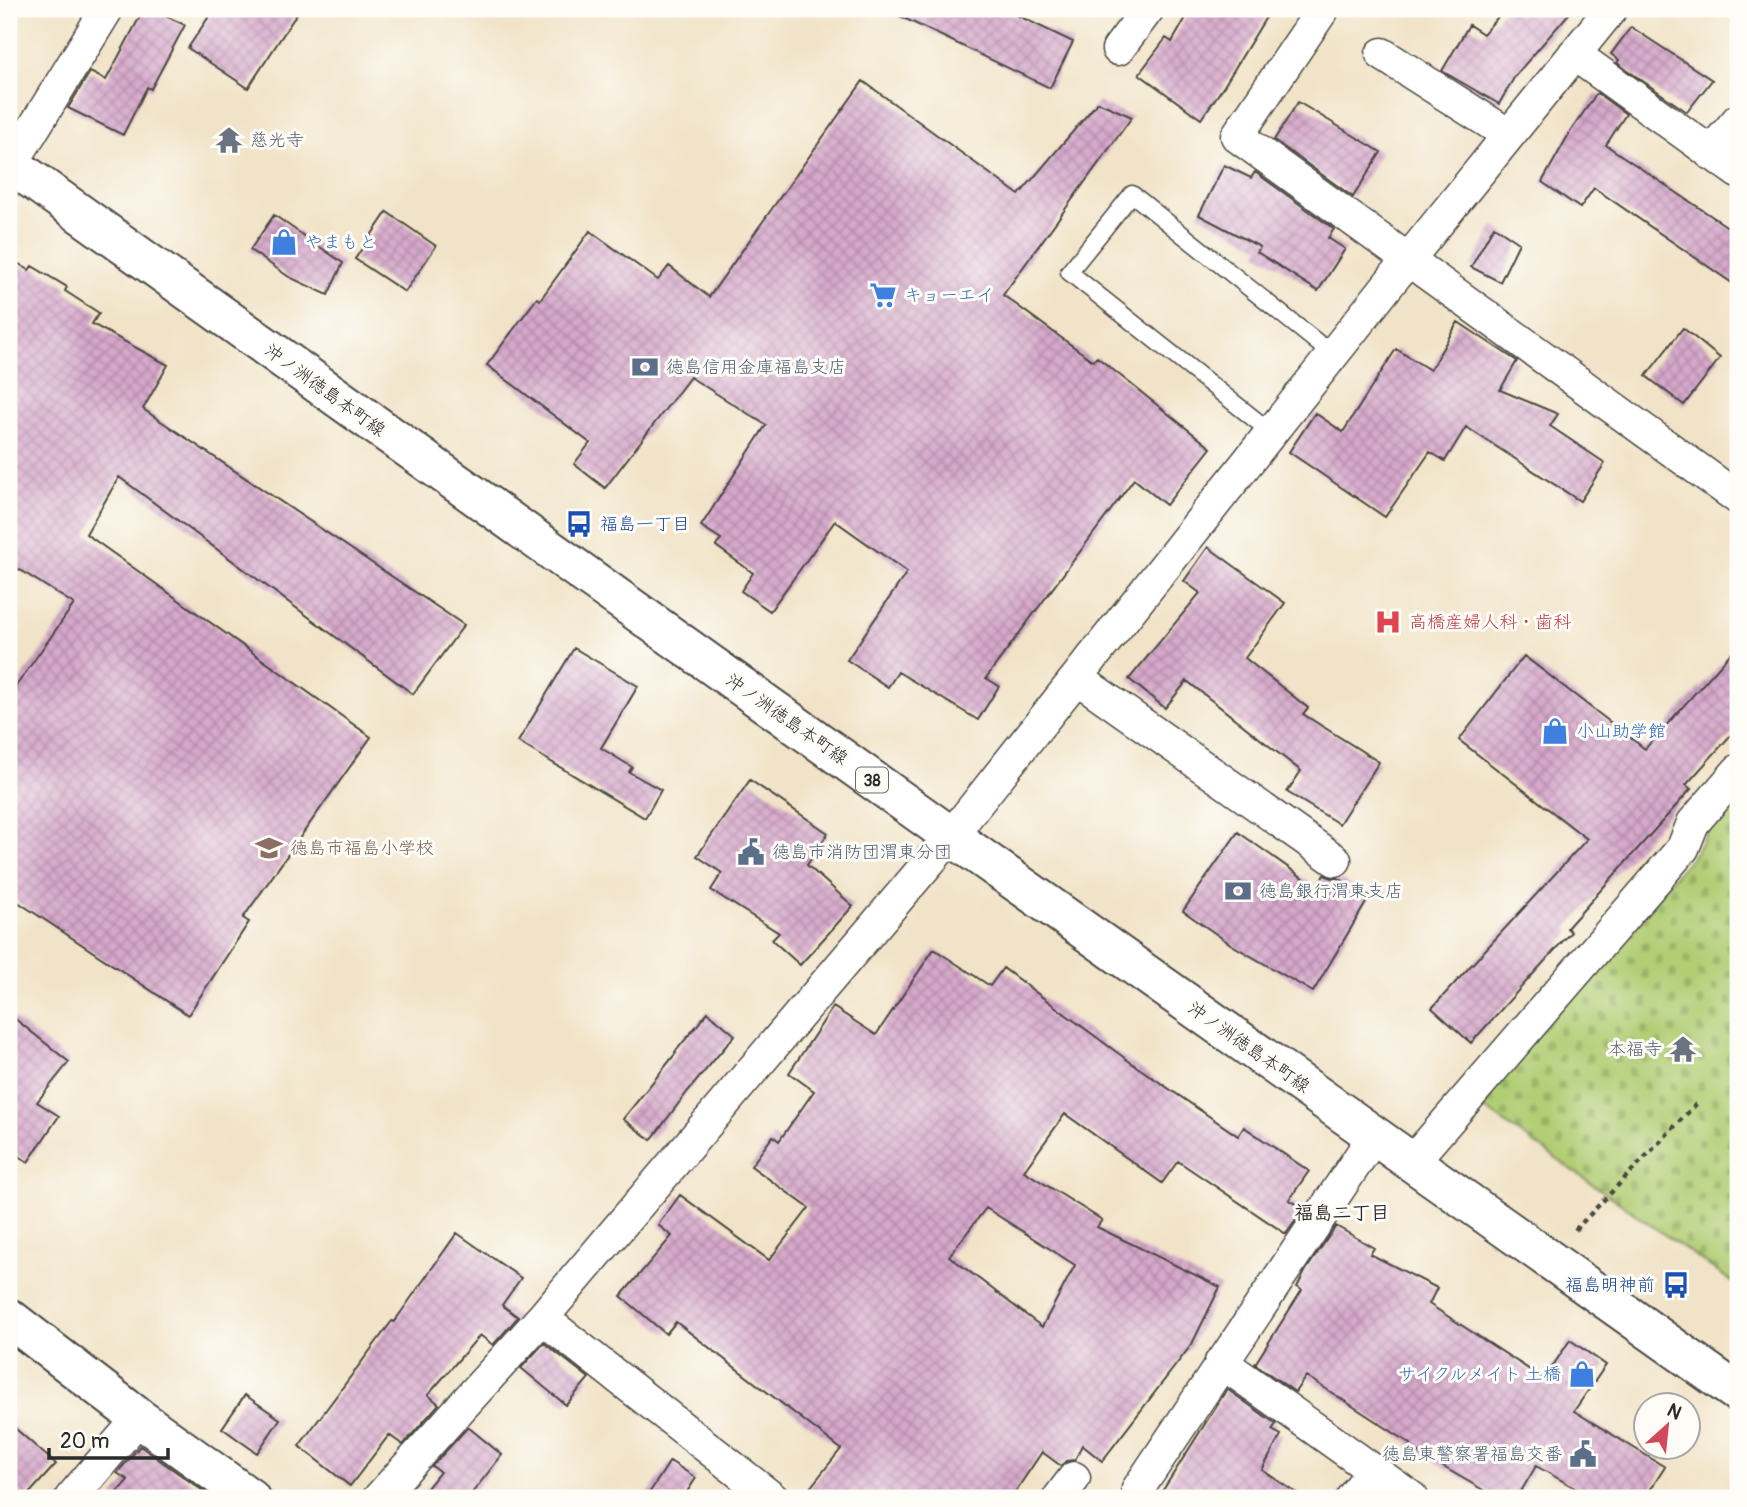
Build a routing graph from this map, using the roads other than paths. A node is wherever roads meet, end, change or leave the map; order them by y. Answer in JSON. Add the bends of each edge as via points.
{"nodes":[{"id":1,"x":107,"y":9,"type":"edge"},
{"id":2,"x":1148,"y":9,"type":"edge"},
{"id":3,"x":1323,"y":9,"type":"edge"},
{"id":4,"x":1611,"y":9,"type":"edge"},
{"id":5,"x":1118,"y":49,"type":"dead end"},
{"id":6,"x":1382,"y":54,"type":"dead end"},
{"id":7,"x":1574,"y":54,"type":"junction"},
{"id":8,"x":1738,"y":120,"type":"edge"},
{"id":9,"x":1509,"y":135,"type":"junction"},
{"id":10,"x":1710,"y":152,"type":"junction"},
{"id":11,"x":10,"y":164,"type":"edge"},
{"id":12,"x":1738,"y":172,"type":"edge"},
{"id":13,"x":1407,"y":261,"type":"junction"},
{"id":14,"x":1333,"y":355,"type":"junction"},
{"id":15,"x":1272,"y":433,"type":"junction"},
{"id":16,"x":1738,"y":498,"type":"edge"},
{"id":17,"x":1077,"y":678,"type":"junction"},
{"id":18,"x":1738,"y":771,"type":"edge"},
{"id":19,"x":951,"y":836,"type":"junction"},
{"id":20,"x":1335,"y":860,"type":"dead end"},
{"id":21,"x":1374,"y":1136,"type":"junction"},
{"id":22,"x":1412,"y":1162,"type":"junction"},
{"id":23,"x":9,"y":1318,"type":"edge"},
{"id":24,"x":542,"y":1318,"type":"junction"},
{"id":25,"x":1221,"y":1362,"type":"junction"},
{"id":26,"x":1738,"y":1393,"type":"edge"},
{"id":27,"x":139,"y":1418,"type":"junction"},
{"id":28,"x":1373,"y":1471,"type":"junction"},
{"id":29,"x":1138,"y":1489,"type":"dead end"},
{"id":30,"x":71,"y":1498,"type":"edge"},
{"id":31,"x":250,"y":1498,"type":"edge"},
{"id":32,"x":380,"y":1498,"type":"edge"},
{"id":33,"x":772,"y":1498,"type":"edge"},
{"id":34,"x":1352,"y":1498,"type":"edge"},
{"id":35,"x":1412,"y":1498,"type":"edge"}],
"edges":[{"from":1,"to":11,"type":"street"},
{"from":2,"to":5,"type":"street"},
{"from":3,"to":13,"type":"street","via":[[1237,136]]},
{"from":4,"to":7,"type":"street"},
{"from":6,"to":9,"type":"street"},
{"from":7,"to":9,"type":"street"},
{"from":7,"to":10,"type":"street"},
{"from":8,"to":10,"type":"street"},
{"from":9,"to":13,"type":"street"},
{"from":10,"to":12,"type":"street"},
{"from":11,"to":19,"type":"main road","name":"沖ノ洲徳島本町線","number":"38"},
{"from":13,"to":14,"type":"street"},
{"from":13,"to":16,"type":"street"},
{"from":14,"to":15,"type":"street"},
{"from":14,"to":15,"type":"lane","via":[[1132,194],[1069,272]]},
{"from":15,"to":17,"type":"street"},
{"from":17,"to":19,"type":"street"},
{"from":17,"to":20,"type":"street"},
{"from":18,"to":22,"type":"street","via":[[1693,823],[1683,848]]},
{"from":19,"to":21,"type":"main road","name":"沖ノ洲徳島本町線","number":"38"},
{"from":19,"to":24,"type":"street"},
{"from":21,"to":22,"type":"main road","name":"沖ノ洲徳島本町線","number":"38"},
{"from":21,"to":25,"type":"street"},
{"from":22,"to":26,"type":"main road","name":"沖ノ洲徳島本町線","number":"38"},
{"from":23,"to":27,"type":"main road"},
{"from":24,"to":32,"type":"street"},
{"from":24,"to":33,"type":"street"},
{"from":25,"to":28,"type":"street"},
{"from":25,"to":29,"type":"street"},
{"from":27,"to":30,"type":"street"},
{"from":27,"to":31,"type":"main road"},
{"from":28,"to":34,"type":"street"},
{"from":28,"to":35,"type":"street"}]}
